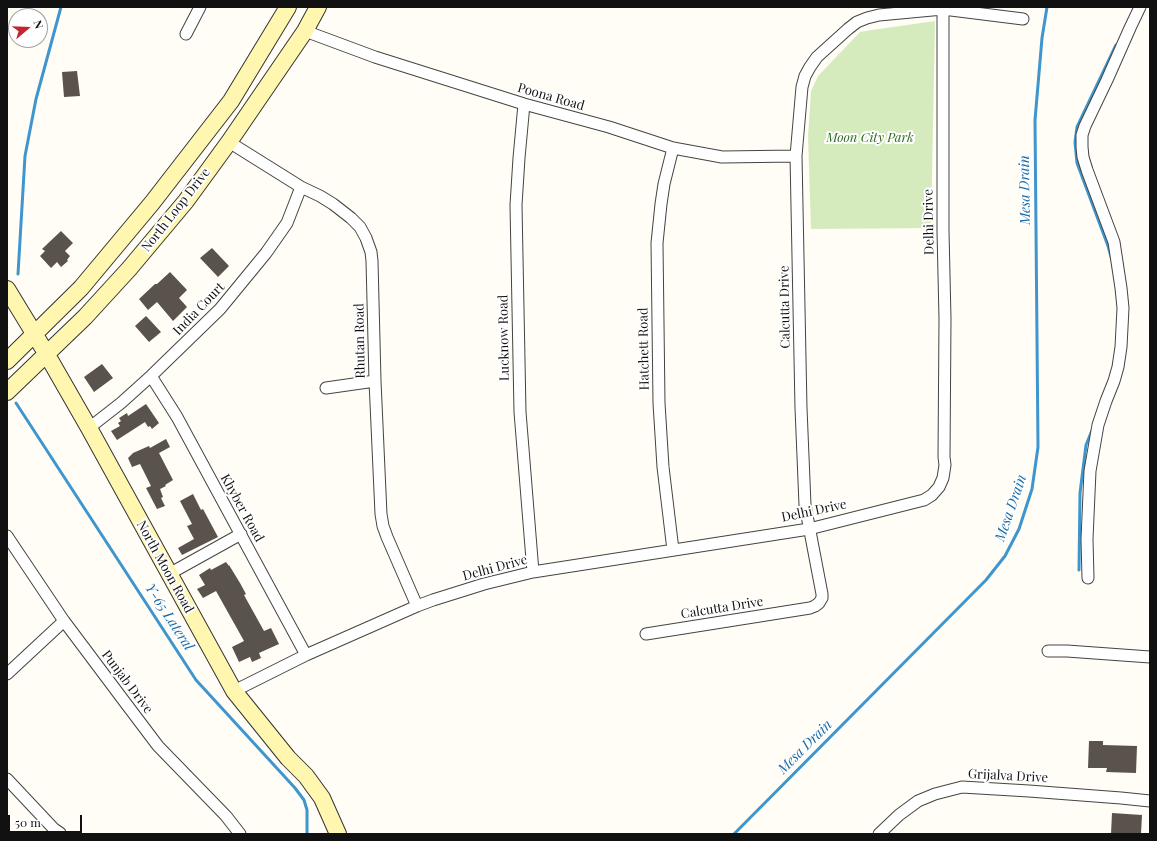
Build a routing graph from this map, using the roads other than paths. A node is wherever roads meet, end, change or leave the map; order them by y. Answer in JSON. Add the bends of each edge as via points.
{"nodes":[{"id":1,"x":200,"y":7,"type":"edge"},
{"id":2,"x":288,"y":7,"type":"edge"},
{"id":3,"x":318,"y":7,"type":"edge"},
{"id":4,"x":1140,"y":7,"type":"edge"},
{"id":5,"x":943,"y":8,"type":"edge"},
{"id":6,"x":1023,"y":19,"type":"dead end"},
{"id":7,"x":305,"y":30,"type":"junction"},
{"id":8,"x":186,"y":34,"type":"dead end"},
{"id":9,"x":524,"y":104,"type":"junction"},
{"id":10,"x":229,"y":142,"type":"junction"},
{"id":11,"x":674,"y":148,"type":"junction"},
{"id":12,"x":796,"y":156,"type":"junction"},
{"id":13,"x":302,"y":187,"type":"junction"},
{"id":14,"x":7,"y":289,"type":"edge"},
{"id":15,"x":34,"y":334,"type":"junction"},
{"id":16,"x":46,"y":353,"type":"junction"},
{"id":17,"x":7,"y":361,"type":"edge"},
{"id":18,"x":151,"y":376,"type":"junction"},
{"id":19,"x":375,"y":381,"type":"junction"},
{"id":20,"x":326,"y":388,"type":"dead end"},
{"id":21,"x":7,"y":392,"type":"edge"},
{"id":22,"x":89,"y":428,"type":"junction"},
{"id":23,"x":810,"y":528,"type":"junction"},
{"id":24,"x":241,"y":534,"type":"junction"},
{"id":25,"x":7,"y":536,"type":"edge"},
{"id":26,"x":672,"y":550,"type":"junction"},
{"id":27,"x":533,"y":572,"type":"junction"},
{"id":28,"x":169,"y":574,"type":"junction"},
{"id":29,"x":1088,"y":578,"type":"dead end"},
{"id":30,"x":417,"y":606,"type":"junction"},
{"id":31,"x":64,"y":621,"type":"junction"},
{"id":32,"x":646,"y":634,"type":"dead end"},
{"id":33,"x":1048,"y":651,"type":"dead end"},
{"id":34,"x":306,"y":655,"type":"junction"},
{"id":35,"x":1150,"y":657,"type":"edge"},
{"id":36,"x":7,"y":674,"type":"edge"},
{"id":37,"x":234,"y":690,"type":"junction"},
{"id":38,"x":7,"y":779,"type":"edge"},
{"id":39,"x":1150,"y":801,"type":"edge"},
{"id":40,"x":60,"y":833,"type":"edge"},
{"id":41,"x":240,"y":834,"type":"edge"},
{"id":42,"x":338,"y":834,"type":"edge"},
{"id":43,"x":879,"y":834,"type":"edge"}],
"edges":[{"from":1,"to":8,"type":"street"},
{"from":2,"to":15,"type":"main road","name":"North Loop Drive","via":[[231,101],[152,203],[81,288]]},
{"from":3,"to":7,"type":"main road","name":"North Loop Drive"},
{"from":4,"to":29,"type":"street","via":[[1082,135],[1083,157],[1114,242],[1123,308],[1118,367],[1098,425],[1090,471]]},
{"from":5,"to":6,"type":"street","name":"Calcutta Drive"},
{"from":5,"to":12,"type":"street","name":"Calcutta Drive","via":[[867,18],[848,29],[817,57],[805,76],[802,87]]},
{"from":5,"to":23,"type":"street","name":"Delhi Drive","via":[[944,478],[932,495],[924,500]]},
{"from":7,"to":9,"type":"street","name":"Poona Road","via":[[375,57]]},
{"from":7,"to":10,"type":"main road","name":"North Loop Drive"},
{"from":9,"to":11,"type":"street","name":"Poona Road"},
{"from":9,"to":27,"type":"street","name":"Lucknow Road","via":[[516,205],[520,404]]},
{"from":10,"to":13,"type":"street","name":"Rhutan Road"},
{"from":10,"to":16,"type":"main road","name":"North Loop Drive","via":[[186,201],[129,269],[85,317]]},
{"from":11,"to":12,"type":"street","name":"Poona Road","via":[[722,157]]},
{"from":11,"to":26,"type":"street","name":"Hatchett Road","via":[[664,184],[657,251],[659,403]]},
{"from":12,"to":23,"type":"street","name":"Calcutta Drive","via":[[801,408],[805,505]]},
{"from":13,"to":18,"type":"street","name":"India Court","via":[[287,223],[248,276],[220,310]]},
{"from":13,"to":19,"type":"street","name":"Rhutan Road","via":[[327,200],[351,218],[366,238],[372,261]]},
{"from":14,"to":15,"type":"main road","name":"North Moon Road"},
{"from":15,"to":16,"type":"main road","name":"North Moon Road"},
{"from":15,"to":17,"type":"main road","name":"North Loop Drive"},
{"from":16,"to":21,"type":"main road","name":"North Loop Drive"},
{"from":16,"to":22,"type":"main road","name":"North Moon Road"},
{"from":18,"to":22,"type":"street","name":"India Court"},
{"from":18,"to":24,"type":"street","name":"Khyber Road"},
{"from":19,"to":20,"type":"street"},
{"from":19,"to":30,"type":"street","name":"Rhutan Road","via":[[380,514]]},
{"from":22,"to":28,"type":"main road","name":"North Moon Road"},
{"from":23,"to":26,"type":"street","name":"Delhi Drive"},
{"from":23,"to":32,"type":"street","name":"Calcutta Drive","via":[[822,594],[822,598],[815,606]]},
{"from":24,"to":28,"type":"street"},
{"from":24,"to":34,"type":"street","name":"Khyber Road"},
{"from":25,"to":31,"type":"street","name":"Punjab Drive"},
{"from":26,"to":27,"type":"street","name":"Delhi Drive"},
{"from":27,"to":30,"type":"street","name":"Delhi Drive","via":[[484,584]]},
{"from":28,"to":37,"type":"main road","name":"North Moon Road"},
{"from":30,"to":34,"type":"street","name":"Delhi Drive"},
{"from":31,"to":36,"type":"street"},
{"from":31,"to":41,"type":"street","name":"Punjab Drive","via":[[158,746],[226,816]]},
{"from":33,"to":35,"type":"street"},
{"from":34,"to":37,"type":"street","name":"Delhi Drive"},
{"from":37,"to":42,"type":"main road","name":"North Moon Road","via":[[322,798]]},
{"from":38,"to":40,"type":"street"},
{"from":39,"to":43,"type":"street","name":"Grijalva Drive","via":[[962,787],[918,801],[899,814]]}]}
